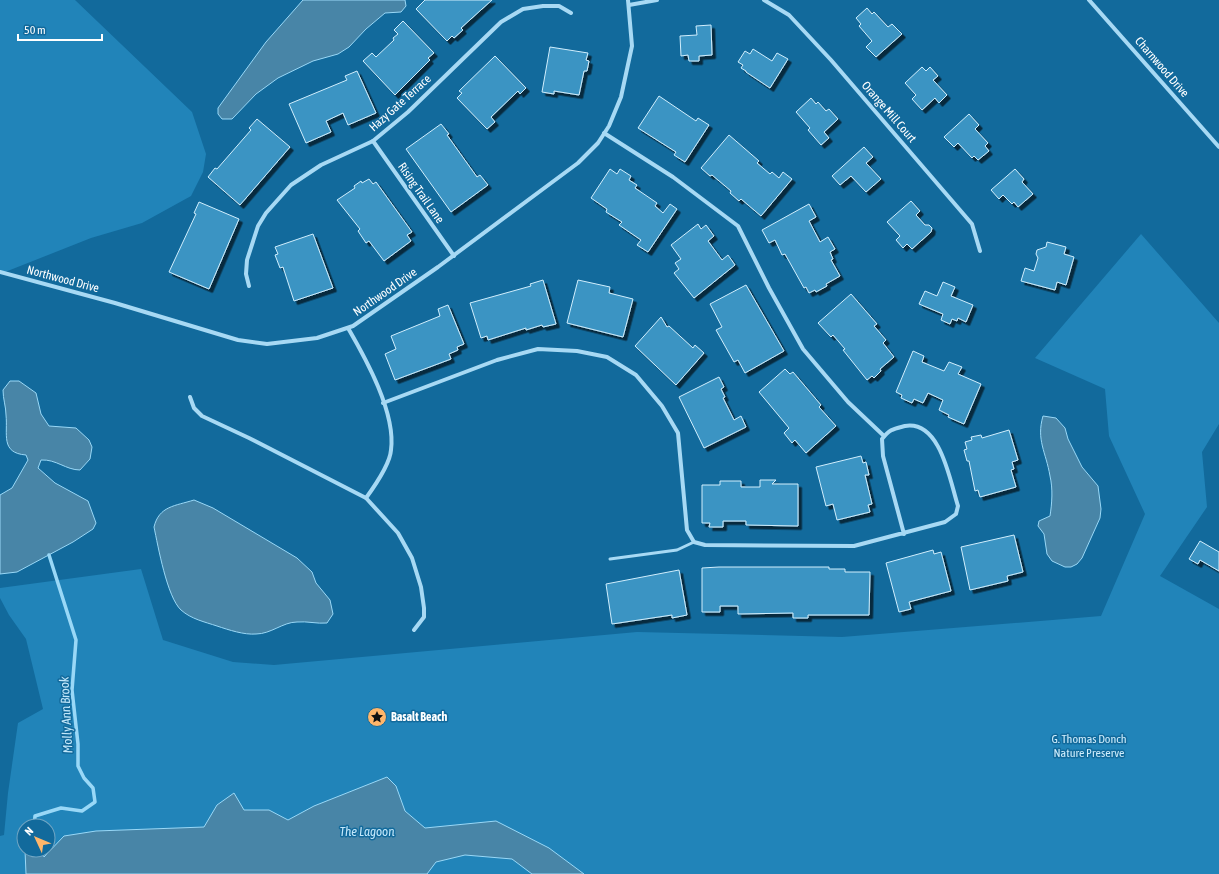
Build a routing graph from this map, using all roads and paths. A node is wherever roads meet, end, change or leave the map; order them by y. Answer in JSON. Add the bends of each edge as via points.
{"nodes":[{"id":1,"x":628,"y":0,"type":"edge"},
{"id":2,"x":658,"y":0,"type":"edge"},
{"id":3,"x":764,"y":0,"type":"edge"},
{"id":4,"x":1089,"y":0,"type":"edge"},
{"id":5,"x":629,"y":5,"type":"junction"},
{"id":6,"x":571,"y":13,"type":"dead end"},
{"id":7,"x":604,"y":133,"type":"junction"},
{"id":8,"x":373,"y":141,"type":"junction"},
{"id":9,"x":1219,"y":147,"type":"edge"},
{"id":10,"x":980,"y":252,"type":"dead end"},
{"id":11,"x":454,"y":256,"type":"junction"},
{"id":12,"x":0,"y":272,"type":"edge"},
{"id":13,"x":249,"y":286,"type":"dead end"},
{"id":14,"x":348,"y":328,"type":"junction"},
{"id":15,"x":190,"y":397,"type":"dead end"},
{"id":16,"x":383,"y":403,"type":"junction"},
{"id":17,"x":884,"y":436,"type":"junction"},
{"id":18,"x":366,"y":498,"type":"junction"},
{"id":19,"x":904,"y":534,"type":"junction"},
{"id":20,"x":694,"y":542,"type":"junction"},
{"id":21,"x":610,"y":559,"type":"dead end"},
{"id":22,"x":414,"y":630,"type":"dead end"}],
"edges":[{"from":1,"to":5,"type":"street","name":"Northwood Drive"},
{"from":2,"to":5,"type":"street"},
{"from":3,"to":10,"type":"street","name":"Orange Mill Court","via":[[789,15],[831,60],[972,224]]},
{"from":4,"to":9,"type":"street","name":"Charnwood Drive"},
{"from":5,"to":7,"type":"street","name":"Northwood Drive","via":[[632,46],[621,97]]},
{"from":6,"to":8,"type":"street","name":"Hazy Gate Terrace","via":[[559,6],[543,6],[523,9],[501,22],[408,112]]},
{"from":7,"to":11,"type":"street","name":"Northwood Drive","via":[[578,163]]},
{"from":7,"to":17,"type":"street","via":[[673,177],[738,226],[803,349],[848,402]]},
{"from":8,"to":11,"type":"street","name":"Rising Trail Lane"},
{"from":8,"to":13,"type":"street","name":"Hazy Gate Terrace","via":[[321,164],[281,194],[258,226],[247,260],[246,274]]},
{"from":11,"to":14,"type":"street","name":"Northwood Drive"},
{"from":12,"to":14,"type":"street","name":"Northwood Drive","via":[[238,340],[267,344],[317,338]]},
{"from":14,"to":16,"type":"street","via":[[368,362]]},
{"from":15,"to":18,"type":"street","via":[[194,408],[202,416]]},
{"from":16,"to":18,"type":"street","via":[[390,429],[392,451],[378,482]]},
{"from":16,"to":20,"type":"street","via":[[497,360],[538,349],[577,351],[607,357],[636,375],[662,406],[678,433],[687,530]]},
{"from":17,"to":19,"type":"street","via":[[883,456]]},
{"from":17,"to":19,"type":"street","via":[[890,429],[911,425],[929,432],[939,445],[958,506],[956,514],[945,522]]},
{"from":18,"to":22,"type":"street","via":[[398,533],[412,558],[424,608],[424,616]]},
{"from":19,"to":20,"type":"street","via":[[854,546],[705,545]]},
{"from":20,"to":21,"type":"lane","via":[[677,550]]}]}
